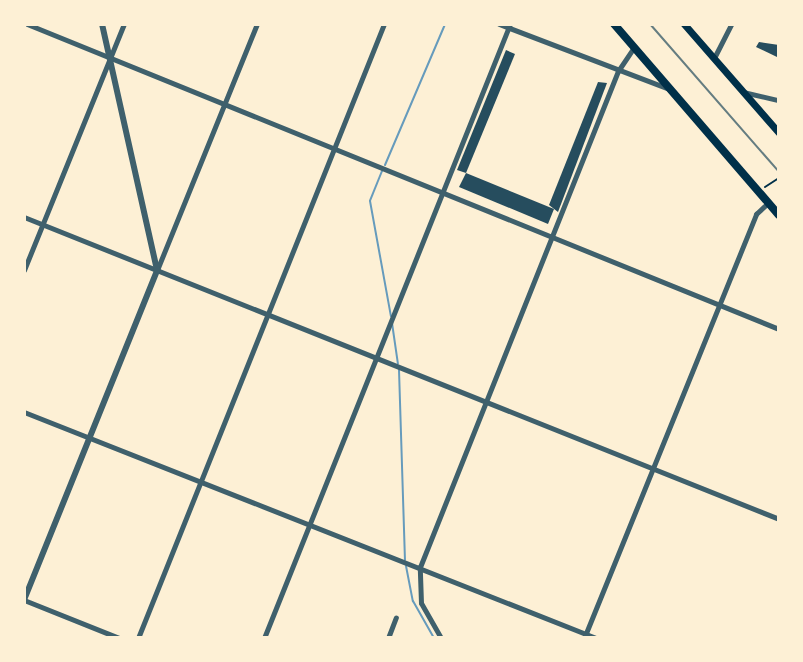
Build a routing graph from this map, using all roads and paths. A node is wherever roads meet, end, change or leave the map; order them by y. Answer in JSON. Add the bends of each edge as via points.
{"nodes":[{"id":1,"x":27,"y":24,"type":"edge"},
{"id":2,"x":102,"y":24,"type":"edge"},
{"id":3,"x":124,"y":24,"type":"edge"},
{"id":4,"x":257,"y":24,"type":"edge"},
{"id":5,"x":384,"y":24,"type":"edge"},
{"id":6,"x":499,"y":24,"type":"edge"},
{"id":7,"x":614,"y":24,"type":"edge"},
{"id":8,"x":684,"y":24,"type":"edge"},
{"id":9,"x":731,"y":24,"type":"edge"},
{"id":10,"x":510,"y":26,"type":"edge"},
{"id":11,"x":634,"y":47,"type":"junction"},
{"id":12,"x":714,"y":58,"type":"junction"},
{"id":13,"x":110,"y":59,"type":"junction"},
{"id":14,"x":618,"y":71,"type":"junction"},
{"id":15,"x":670,"y":89,"type":"junction"},
{"id":16,"x":742,"y":92,"type":"junction"},
{"id":17,"x":779,"y":100,"type":"edge"},
{"id":18,"x":224,"y":105,"type":"junction"},
{"id":19,"x":779,"y":133,"type":"edge"},
{"id":20,"x":333,"y":149,"type":"junction"},
{"id":21,"x":443,"y":193,"type":"junction"},
{"id":22,"x":768,"y":203,"type":"junction"},
{"id":23,"x":779,"y":215,"type":"edge"},
{"id":24,"x":24,"y":217,"type":"edge"},
{"id":25,"x":43,"y":225,"type":"junction"},
{"id":26,"x":552,"y":237,"type":"junction"},
{"id":27,"x":24,"y":270,"type":"edge"},
{"id":28,"x":157,"y":270,"type":"junction"},
{"id":29,"x":718,"y":303,"type":"junction"},
{"id":30,"x":268,"y":312,"type":"junction"},
{"id":31,"x":779,"y":329,"type":"edge"},
{"id":32,"x":377,"y":358,"type":"junction"},
{"id":33,"x":485,"y":401,"type":"junction"},
{"id":34,"x":24,"y":412,"type":"edge"},
{"id":35,"x":90,"y":435,"type":"junction"},
{"id":36,"x":653,"y":469,"type":"junction"},
{"id":37,"x":202,"y":479,"type":"junction"},
{"id":38,"x":779,"y":519,"type":"edge"},
{"id":39,"x":310,"y":524,"type":"junction"},
{"id":40,"x":420,"y":567,"type":"junction"},
{"id":41,"x":24,"y":600,"type":"edge"},
{"id":42,"x":396,"y":617,"type":"dead end"},
{"id":43,"x":584,"y":636,"type":"edge"},
{"id":44,"x":119,"y":638,"type":"edge"},
{"id":45,"x":138,"y":638,"type":"edge"},
{"id":46,"x":264,"y":638,"type":"edge"},
{"id":47,"x":388,"y":638,"type":"edge"},
{"id":48,"x":441,"y":638,"type":"edge"},
{"id":49,"x":596,"y":638,"type":"edge"}],
"edges":[{"from":1,"to":13,"type":"street"},
{"from":2,"to":13,"type":"street"},
{"from":3,"to":13,"type":"street"},
{"from":4,"to":18,"type":"street"},
{"from":5,"to":20,"type":"street"},
{"from":6,"to":10,"type":"street"},
{"from":7,"to":11,"type":"main road"},
{"from":8,"to":12,"type":"main road"},
{"from":9,"to":12,"type":"street"},
{"from":10,"to":14,"type":"street"},
{"from":10,"to":21,"type":"street"},
{"from":11,"to":14,"type":"street"},
{"from":11,"to":15,"type":"main road"},
{"from":12,"to":16,"type":"main road"},
{"from":13,"to":18,"type":"street"},
{"from":13,"to":25,"type":"street"},
{"from":13,"to":28,"type":"street"},
{"from":14,"to":15,"type":"street"},
{"from":14,"to":26,"type":"street"},
{"from":15,"to":22,"type":"main road"},
{"from":16,"to":17,"type":"street"},
{"from":16,"to":19,"type":"main road"},
{"from":18,"to":20,"type":"street"},
{"from":18,"to":28,"type":"street"},
{"from":20,"to":21,"type":"street"},
{"from":20,"to":30,"type":"street"},
{"from":21,"to":26,"type":"street"},
{"from":21,"to":32,"type":"street"},
{"from":22,"to":23,"type":"main road"},
{"from":22,"to":29,"type":"street","via":[[756,214]]},
{"from":24,"to":25,"type":"street"},
{"from":25,"to":27,"type":"street"},
{"from":25,"to":28,"type":"street"},
{"from":26,"to":29,"type":"street"},
{"from":26,"to":33,"type":"street"},
{"from":28,"to":30,"type":"street"},
{"from":28,"to":35,"type":"street"},
{"from":29,"to":31,"type":"street"},
{"from":29,"to":36,"type":"street"},
{"from":30,"to":32,"type":"street"},
{"from":30,"to":37,"type":"street"},
{"from":32,"to":33,"type":"street"},
{"from":32,"to":39,"type":"street"},
{"from":33,"to":36,"type":"street"},
{"from":33,"to":40,"type":"street"},
{"from":34,"to":35,"type":"street"},
{"from":35,"to":37,"type":"street"},
{"from":35,"to":41,"type":"street"},
{"from":36,"to":38,"type":"street"},
{"from":36,"to":43,"type":"street"},
{"from":37,"to":39,"type":"street"},
{"from":37,"to":45,"type":"street"},
{"from":39,"to":40,"type":"street"},
{"from":39,"to":46,"type":"street"},
{"from":40,"to":43,"type":"street"},
{"from":40,"to":48,"type":"street","via":[[421,603]]},
{"from":41,"to":44,"type":"street"},
{"from":42,"to":47,"type":"street"},
{"from":43,"to":49,"type":"street"}]}
